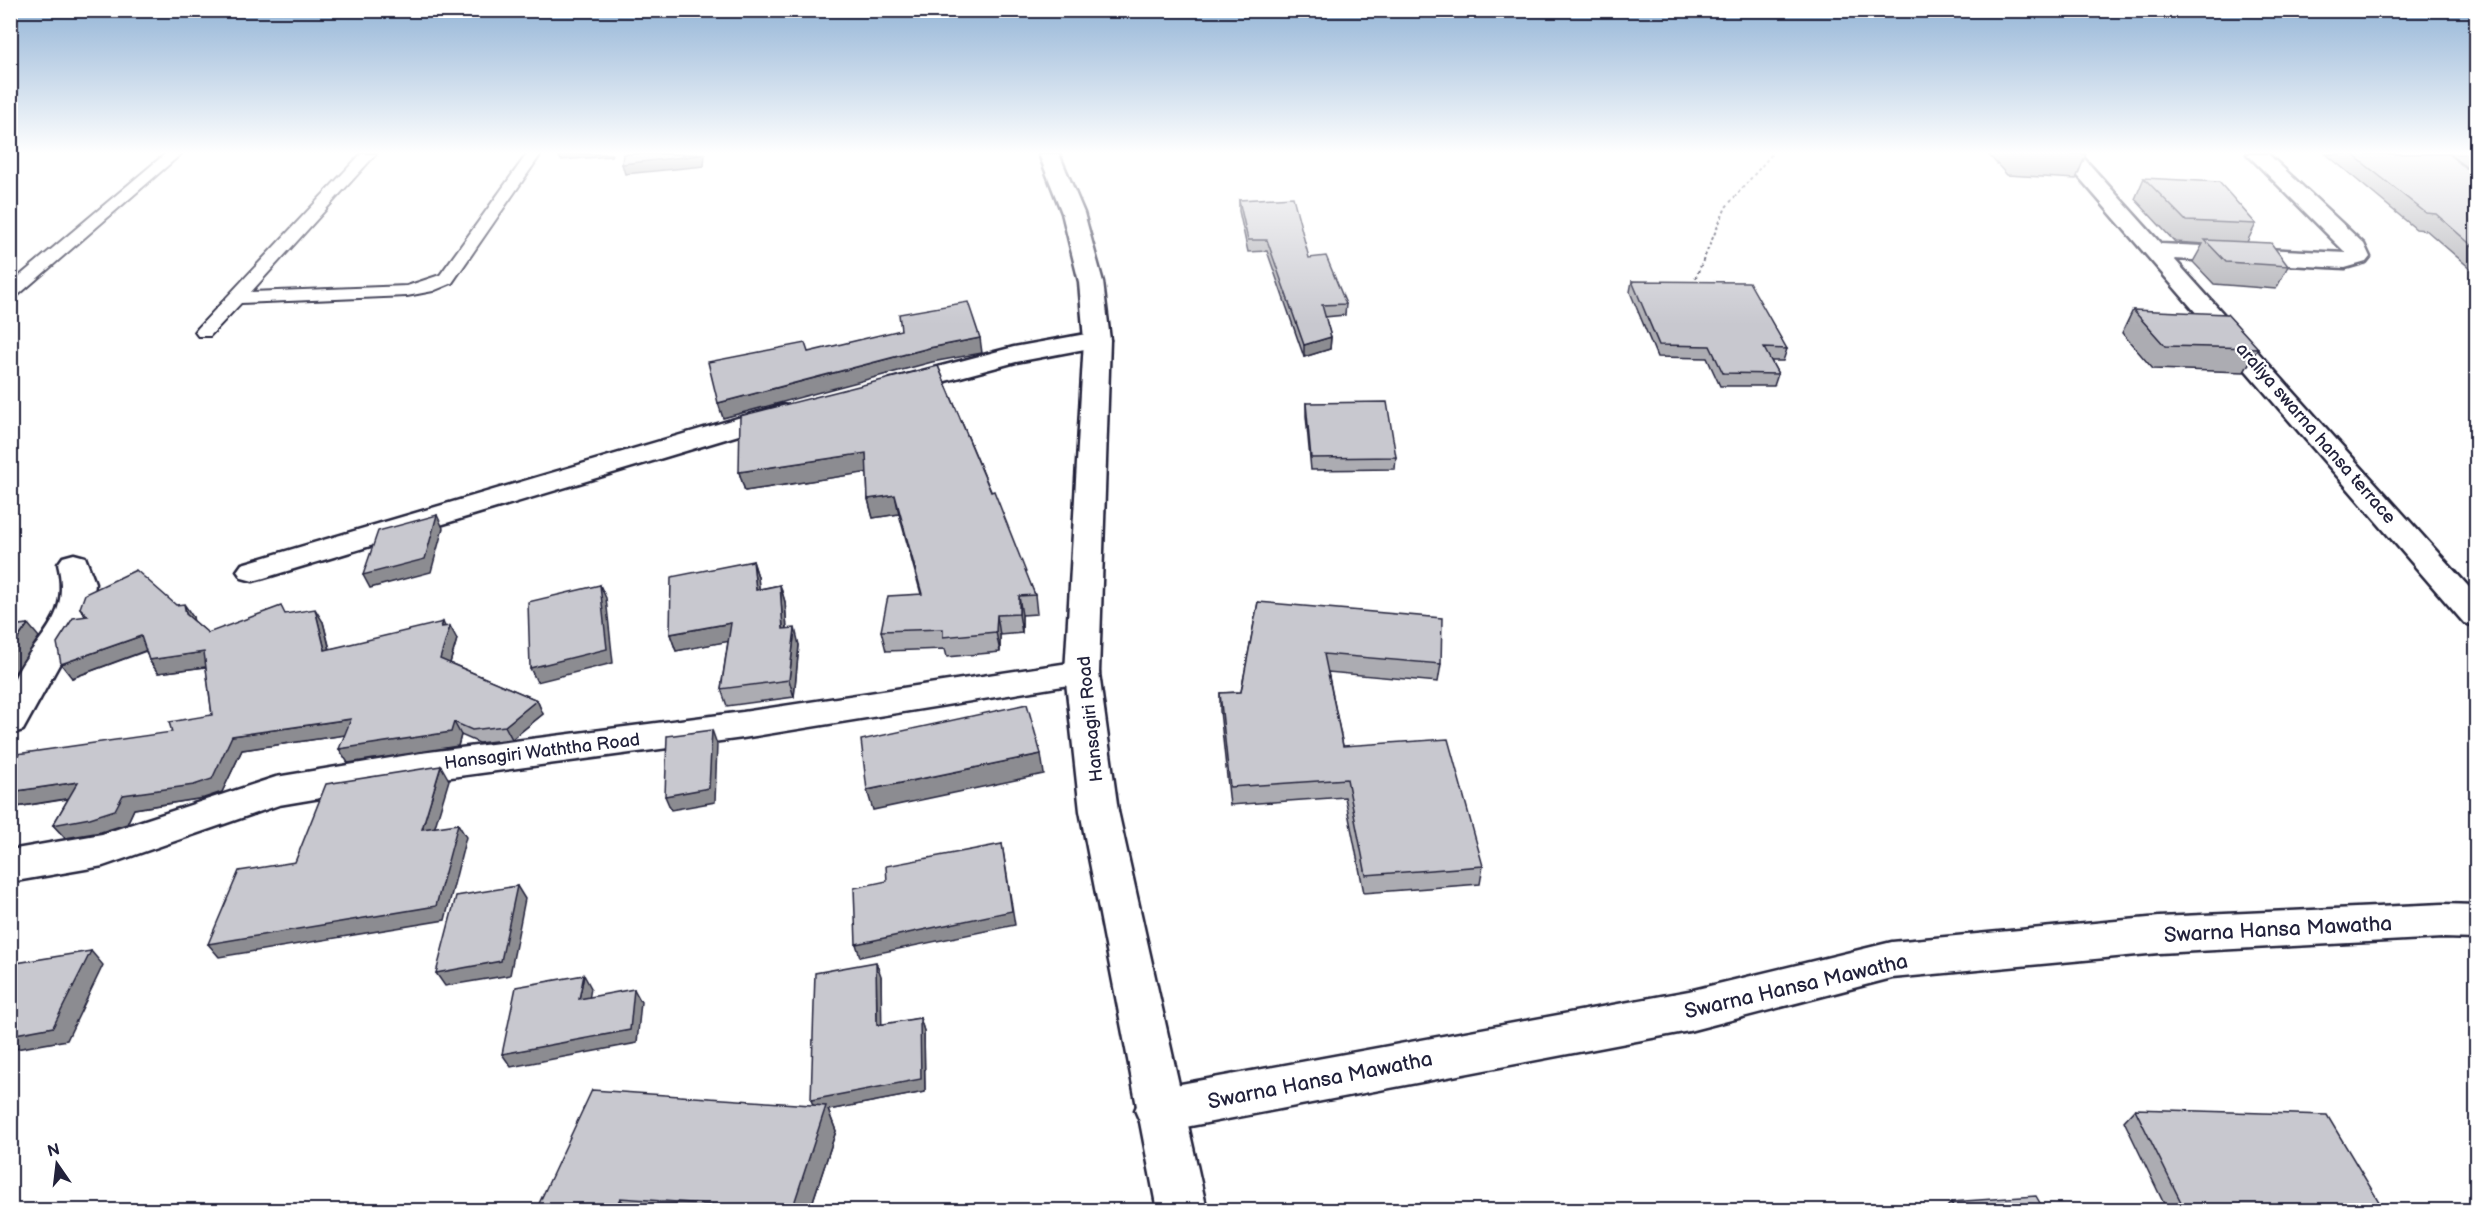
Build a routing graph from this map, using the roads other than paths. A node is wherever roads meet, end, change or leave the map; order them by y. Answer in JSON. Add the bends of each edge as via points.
{"nodes":[{"id":1,"x":107,"y":211,"type":"edge"},
{"id":2,"x":316,"y":211,"type":"edge"},
{"id":3,"x":494,"y":211,"type":"edge"},
{"id":4,"x":1072,"y":211,"type":"edge"},
{"id":5,"x":2120,"y":211,"type":"edge"},
{"id":6,"x":2316,"y":211,"type":"edge"},
{"id":7,"x":2155,"y":251,"type":"junction"},
{"id":8,"x":10,"y":293,"type":"edge"},
{"id":9,"x":235,"y":298,"type":"junction"},
{"id":10,"x":204,"y":332,"type":"dead end"},
{"id":11,"x":1097,"y":340,"type":"junction"},
{"id":12,"x":866,"y":393,"type":"edge"},
{"id":13,"x":809,"y":407,"type":"edge"},
{"id":14,"x":74,"y":564,"type":"dead end"},
{"id":15,"x":253,"y":571,"type":"dead end"},
{"id":16,"x":2476,"y":615,"type":"edge"},
{"id":17,"x":1082,"y":673,"type":"junction"},
{"id":18,"x":10,"y":721,"type":"edge"},
{"id":19,"x":10,"y":866,"type":"edge"},
{"id":20,"x":2476,"y":922,"type":"edge"},
{"id":21,"x":1159,"y":1110,"type":"junction"},
{"id":22,"x":1182,"y":1210,"type":"edge"}],
"edges":[{"from":1,"to":8,"type":"lane"},
{"from":2,"to":9,"type":"lane"},
{"from":3,"to":9,"type":"lane","via":[[446,279],[427,287]]},
{"from":4,"to":11,"type":"street","name":"Hansagiri Road","via":[[1091,282]]},
{"from":5,"to":7,"type":"street","name":"araliya swarna hansa terrace"},
{"from":6,"to":7,"type":"street","via":[[2356,249],[2358,257],[2346,261]]},
{"from":7,"to":16,"type":"street","name":"araliya swarna hansa terrace"},
{"from":9,"to":10,"type":"lane"},
{"from":11,"to":12,"type":"street","via":[[1014,355]]},
{"from":11,"to":17,"type":"street","name":"Hansagiri Road"},
{"from":13,"to":15,"type":"street"},
{"from":14,"to":18,"type":"street","via":[[80,583],[75,614]]},
{"from":17,"to":19,"type":"street","name":"Hansagiri Waththa Road","via":[[276,791],[103,850]]},
{"from":17,"to":21,"type":"street","name":"Hansagiri Road","via":[[1099,811]]},
{"from":20,"to":21,"type":"street","name":"Swarna Hansa Mawatha","via":[[2159,935],[1892,960],[1689,1011]]},
{"from":21,"to":22,"type":"street","name":"Hansagiri Road"}]}
